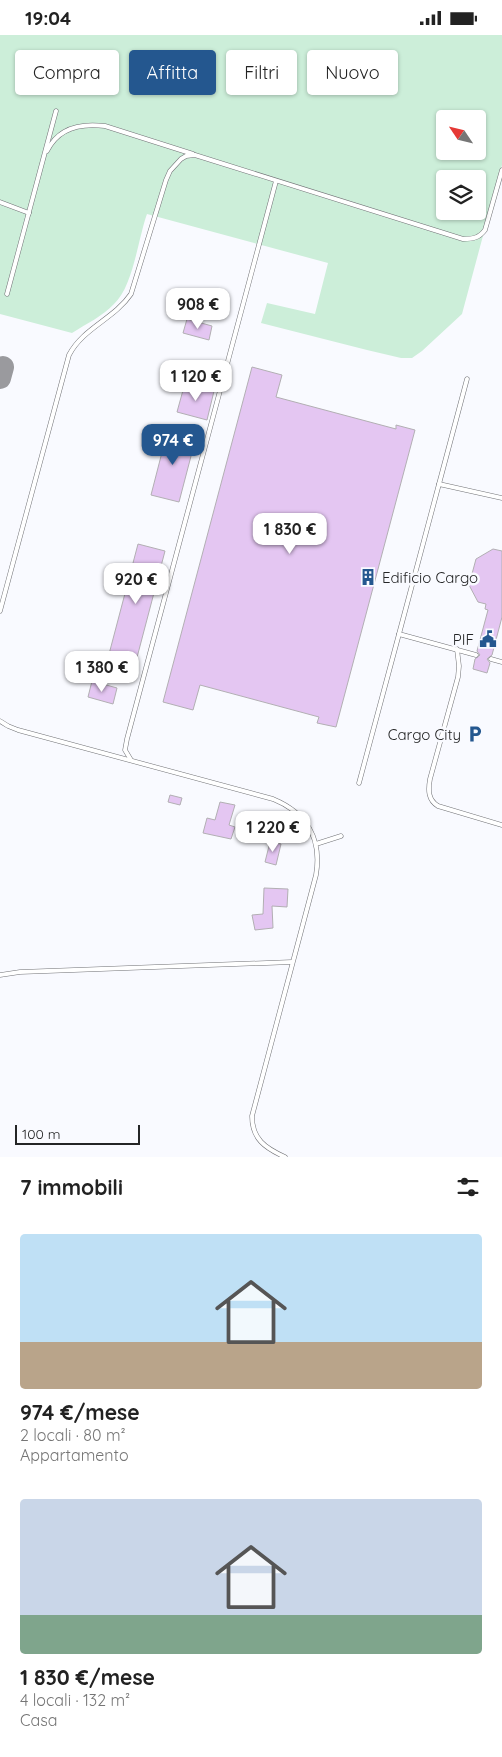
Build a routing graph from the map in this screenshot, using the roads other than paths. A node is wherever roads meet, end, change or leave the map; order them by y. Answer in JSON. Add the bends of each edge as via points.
{"nodes":[{"id":1,"x":56,"y":111,"type":"dead end"},
{"id":2,"x":195,"y":155,"type":"junction"},
{"id":3,"x":42,"y":162,"type":"junction"},
{"id":4,"x":502,"y":170,"type":"edge"},
{"id":5,"x":276,"y":181,"type":"junction"},
{"id":6,"x":0,"y":202,"type":"edge"},
{"id":7,"x":29,"y":213,"type":"junction"},
{"id":8,"x":7,"y":294,"type":"dead end"},
{"id":9,"x":467,"y":379,"type":"dead end"},
{"id":10,"x":439,"y":483,"type":"junction"},
{"id":11,"x":502,"y":498,"type":"edge"},
{"id":12,"x":0,"y":611,"type":"edge"},
{"id":13,"x":399,"y":634,"type":"junction"},
{"id":14,"x":457,"y":649,"type":"junction"},
{"id":15,"x":476,"y":655,"type":"dead end"},
{"id":16,"x":491,"y":659,"type":"dead end"},
{"id":17,"x":502,"y":662,"type":"edge"},
{"id":18,"x":0,"y":721,"type":"edge"},
{"id":19,"x":131,"y":760,"type":"junction"},
{"id":20,"x":359,"y":783,"type":"dead end"},
{"id":21,"x":502,"y":825,"type":"edge"},
{"id":22,"x":341,"y":836,"type":"dead end"},
{"id":23,"x":316,"y":844,"type":"junction"},
{"id":24,"x":292,"y":962,"type":"junction"},
{"id":25,"x":0,"y":975,"type":"edge"},
{"id":26,"x":285,"y":1157,"type":"edge"}],
"edges":[{"from":1,"to":3,"type":"lane"},
{"from":2,"to":3,"type":"lane","via":[[91,124],[69,129],[60,135]]},
{"from":2,"to":5,"type":"lane"},
{"from":2,"to":12,"type":"lane","via":[[186,155],[170,171],[131,294],[116,311],[82,336],[69,355]]},
{"from":3,"to":7,"type":"lane"},
{"from":4,"to":5,"type":"lane","via":[[486,230],[473,239],[456,237]]},
{"from":5,"to":19,"type":"lane","via":[[127,739],[125,750]]},
{"from":6,"to":7,"type":"lane"},
{"from":7,"to":8,"type":"lane"},
{"from":9,"to":10,"type":"lane"},
{"from":10,"to":11,"type":"lane"},
{"from":10,"to":13,"type":"lane"},
{"from":13,"to":14,"type":"lane"},
{"from":13,"to":20,"type":"lane"},
{"from":14,"to":15,"type":"lane"},
{"from":14,"to":21,"type":"lane","via":[[458,677],[430,779],[429,795],[438,806]]},
{"from":16,"to":17,"type":"lane"},
{"from":18,"to":19,"type":"lane","via":[[18,730]]},
{"from":19,"to":23,"type":"lane","via":[[283,803],[300,816]]},
{"from":22,"to":23,"type":"lane"},
{"from":23,"to":24,"type":"lane","via":[[316,875]]},
{"from":24,"to":25,"type":"lane"},
{"from":24,"to":26,"type":"lane","via":[[252,1116],[252,1129],[256,1136]]}]}
